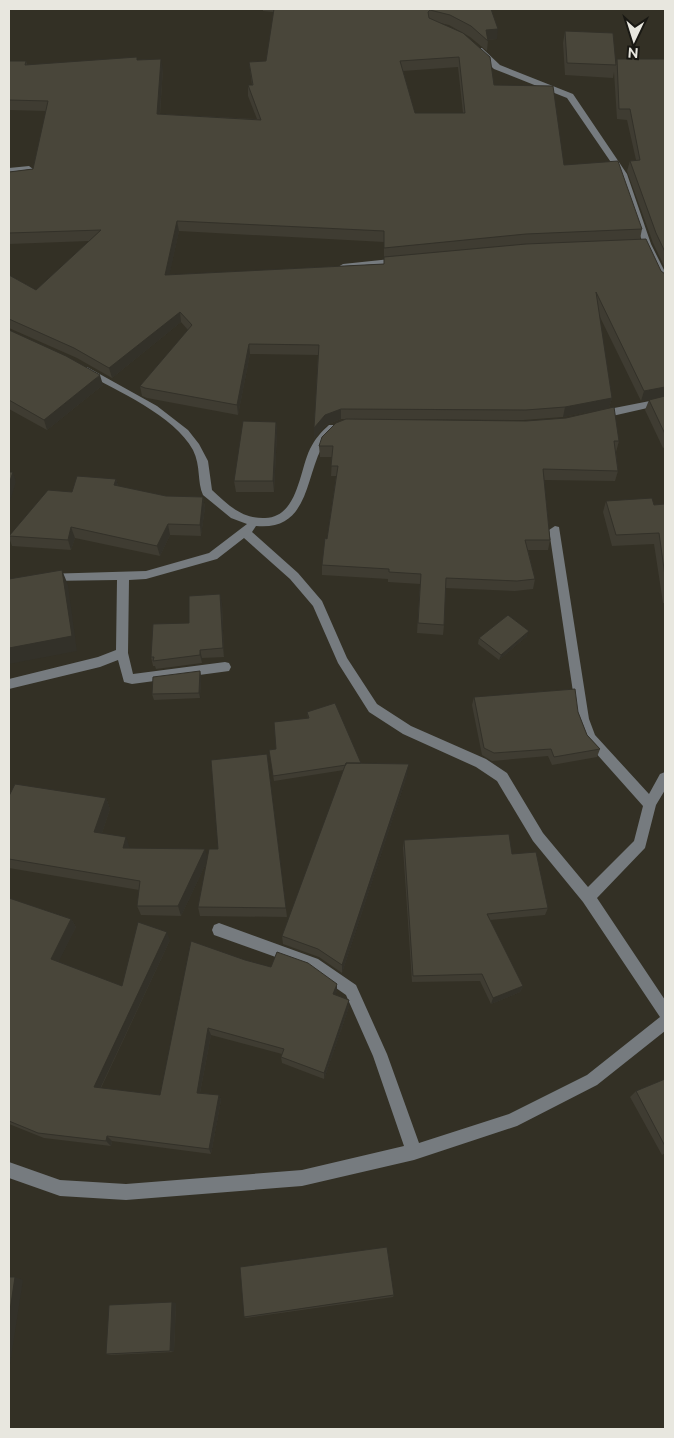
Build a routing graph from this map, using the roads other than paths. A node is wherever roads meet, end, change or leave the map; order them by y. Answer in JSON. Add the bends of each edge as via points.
{"nodes":[{"id":1,"x":471,"y":44,"type":"edge"},
{"id":2,"x":29,"y":169,"type":"edge"},
{"id":3,"x":9,"y":170,"type":"edge"},
{"id":4,"x":409,"y":260,"type":"edge"},
{"id":5,"x":343,"y":267,"type":"edge"},
{"id":6,"x":665,"y":282,"type":"edge"},
{"id":7,"x":81,"y":367,"type":"edge"},
{"id":8,"x":665,"y":401,"type":"edge"},
{"id":9,"x":590,"y":417,"type":"edge"},
{"id":10,"x":344,"y":424,"type":"edge"},
{"id":11,"x":254,"y":524,"type":"junction"},
{"id":12,"x":555,"y":530,"type":"dead end"},
{"id":13,"x":244,"y":532,"type":"junction"},
{"id":14,"x":123,"y":575,"type":"junction"},
{"id":15,"x":36,"y":578,"type":"edge"},
{"id":16,"x":122,"y":653,"type":"junction"},
{"id":17,"x":224,"y":667,"type":"dead end"},
{"id":18,"x":9,"y":684,"type":"edge"},
{"id":19,"x":665,"y":778,"type":"edge"},
{"id":20,"x":650,"y":804,"type":"junction"},
{"id":21,"x":588,"y":897,"type":"junction"},
{"id":22,"x":219,"y":930,"type":"dead end"},
{"id":23,"x":665,"y":1012,"type":"edge"},
{"id":24,"x":665,"y":1022,"type":"edge"},
{"id":25,"x":414,"y":1152,"type":"junction"},
{"id":26,"x":9,"y":1170,"type":"edge"}],
"edges":[{"from":1,"to":6,"type":"street","via":[[497,67],[570,96],[622,174],[643,244]]},
{"from":2,"to":3,"type":"street"},
{"from":4,"to":5,"type":"street"},
{"from":7,"to":11,"type":"street","via":[[152,408],[188,435],[203,461],[207,492],[235,516]]},
{"from":8,"to":9,"type":"street"},
{"from":10,"to":11,"type":"street","via":[[331,429],[316,446],[296,505],[277,522]]},
{"from":11,"to":13,"type":"street"},
{"from":12,"to":20,"type":"street","via":[[582,719],[590,738]]},
{"from":13,"to":14,"type":"street","via":[[213,556],[146,575]]},
{"from":13,"to":21,"type":"street","via":[[294,576],[318,604],[342,660],[373,708],[408,730],[481,763],[502,777],[538,837]]},
{"from":14,"to":15,"type":"street"},
{"from":14,"to":16,"type":"street"},
{"from":16,"to":17,"type":"street","via":[[128,678],[132,680]]},
{"from":16,"to":18,"type":"street","via":[[100,662]]},
{"from":19,"to":20,"type":"street"},
{"from":20,"to":21,"type":"street","via":[[640,844]]},
{"from":21,"to":23,"type":"street"},
{"from":22,"to":25,"type":"street","via":[[313,964],[351,990],[380,1054]]},
{"from":24,"to":25,"type":"street","via":[[592,1080],[512,1121]]},
{"from":25,"to":26,"type":"street","via":[[302,1178],[126,1192],[60,1188]]}]}
